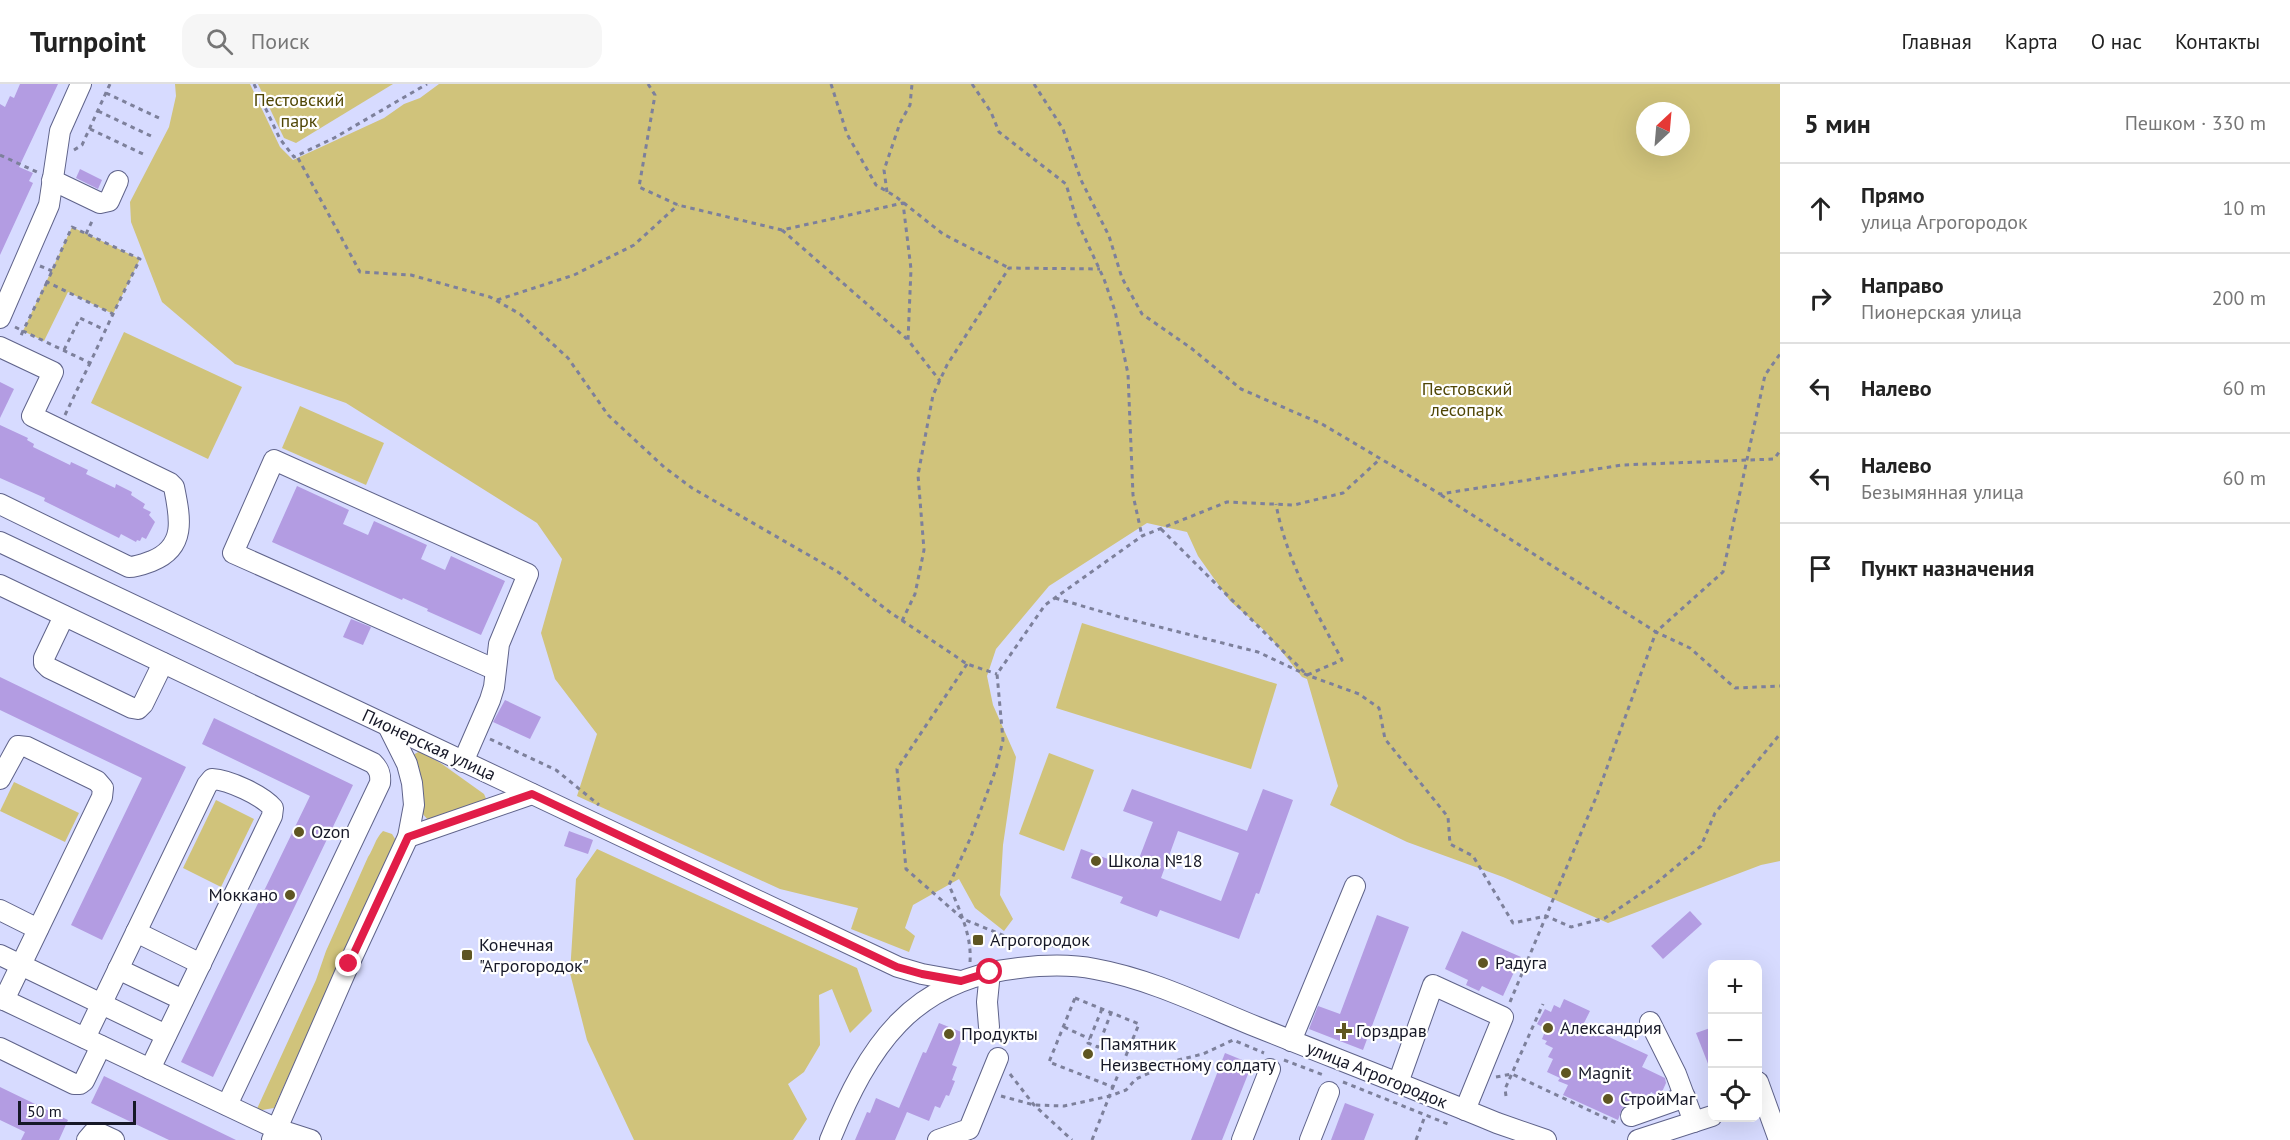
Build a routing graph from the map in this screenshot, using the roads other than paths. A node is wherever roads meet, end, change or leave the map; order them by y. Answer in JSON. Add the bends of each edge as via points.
{"nodes":[{"id":1,"x":81,"y":84,"type":"edge"},
{"id":2,"x":53,"y":171,"type":"junction"},
{"id":3,"x":118,"y":181,"type":"dead end"},
{"id":4,"x":0,"y":318,"type":"edge"},
{"id":5,"x":0,"y":347,"type":"edge"},
{"id":6,"x":0,"y":504,"type":"edge"},
{"id":7,"x":0,"y":542,"type":"edge"},
{"id":8,"x":0,"y":585,"type":"edge"},
{"id":9,"x":64,"y":616,"type":"junction"},
{"id":10,"x":163,"y":663,"type":"junction"},
{"id":11,"x":496,"y":670,"type":"junction"},
{"id":12,"x":388,"y":726,"type":"junction"},
{"id":13,"x":463,"y":762,"type":"junction"},
{"id":14,"x":0,"y":779,"type":"edge"},
{"id":15,"x":532,"y":794,"type":"junction"},
{"id":16,"x":408,"y":837,"type":"junction"},
{"id":17,"x":1355,"y":886,"type":"dead end"},
{"id":18,"x":0,"y":910,"type":"edge"},
{"id":19,"x":38,"y":929,"type":"junction"},
{"id":20,"x":136,"y":932,"type":"junction"},
{"id":21,"x":0,"y":955,"type":"edge"},
{"id":22,"x":201,"y":964,"type":"junction"},
{"id":23,"x":21,"y":965,"type":"junction"},
{"id":24,"x":118,"y":969,"type":"junction"},
{"id":25,"x":990,"y":972,"type":"junction"},
{"id":26,"x":965,"y":980,"type":"junction"},
{"id":27,"x":2,"y":999,"type":"edge"},
{"id":28,"x":183,"y":1000,"type":"junction"},
{"id":29,"x":101,"y":1004,"type":"junction"},
{"id":30,"x":1650,"y":1022,"type":"dead end"},
{"id":31,"x":989,"y":1026,"type":"dead end"},
{"id":32,"x":166,"y":1035,"type":"junction"},
{"id":33,"x":1291,"y":1041,"type":"junction"},
{"id":34,"x":93,"y":1042,"type":"junction"},
{"id":35,"x":0,"y":1048,"type":"edge"},
{"id":36,"x":998,"y":1058,"type":"road end"},
{"id":37,"x":1270,"y":1060,"type":"road end"},
{"id":38,"x":150,"y":1069,"type":"junction"},
{"id":39,"x":1398,"y":1083,"type":"junction"},
{"id":40,"x":1329,"y":1092,"type":"dead end"},
{"id":41,"x":1765,"y":1093,"type":"edge"},
{"id":42,"x":1685,"y":1097,"type":"junction"},
{"id":43,"x":226,"y":1105,"type":"junction"},
{"id":44,"x":1631,"y":1116,"type":"road end"},
{"id":45,"x":1460,"y":1118,"type":"junction"},
{"id":46,"x":1703,"y":1119,"type":"edge"},
{"id":47,"x":274,"y":1134,"type":"edge"},
{"id":48,"x":1664,"y":1136,"type":"edge"},
{"id":49,"x":1533,"y":1138,"type":"edge"},
{"id":50,"x":87,"y":1140,"type":"edge"},
{"id":51,"x":114,"y":1140,"type":"edge"},
{"id":52,"x":311,"y":1140,"type":"edge"},
{"id":53,"x":830,"y":1140,"type":"edge"},
{"id":54,"x":938,"y":1140,"type":"edge"},
{"id":55,"x":1242,"y":1140,"type":"edge"},
{"id":56,"x":1310,"y":1140,"type":"edge"},
{"id":57,"x":1638,"y":1140,"type":"edge"},
{"id":58,"x":1779,"y":1140,"type":"edge"}],
"edges":[{"from":1,"to":2,"type":"street","via":[[60,131]]},
{"from":2,"to":3,"type":"street","via":[[100,203],[109,201]]},
{"from":2,"to":4,"type":"street","via":[[46,214]]},
{"from":5,"to":6,"type":"street","via":[[53,372],[32,416],[174,487],[181,522],[164,556],[129,567]]},
{"from":7,"to":12,"type":"street","name":"Пионерская улица"},
{"from":8,"to":9,"type":"street"},
{"from":9,"to":10,"type":"street"},
{"from":9,"to":10,"type":"street","via":[[44,663],[132,708],[143,704]]},
{"from":10,"to":43,"type":"street","via":[[373,763],[381,776]]},
{"from":11,"to":11,"type":"street","via":[[499,644],[528,574],[274,460],[232,553]]},
{"from":11,"to":13,"type":"street","via":[[490,700]]},
{"from":12,"to":13,"type":"street","name":"Пионерская улица"},
{"from":12,"to":16,"type":"street","via":[[412,783],[414,805]]},
{"from":13,"to":15,"type":"street","name":"Пионерская улица"},
{"from":14,"to":19,"type":"street","via":[[18,746],[97,781],[103,788]]},
{"from":15,"to":16,"type":"street"},
{"from":15,"to":26,"type":"street","name":"Пионерская улица","via":[[897,967]]},
{"from":16,"to":47,"type":"street"},
{"from":17,"to":33,"type":"street"},
{"from":18,"to":19,"type":"street"},
{"from":19,"to":23,"type":"street"},
{"from":20,"to":22,"type":"street"},
{"from":20,"to":22,"type":"street","via":[[207,785],[212,780],[223,780],[267,801],[273,808],[272,816]]},
{"from":20,"to":24,"type":"street"},
{"from":21,"to":23,"type":"street"},
{"from":22,"to":28,"type":"street"},
{"from":23,"to":27,"type":"street"},
{"from":23,"to":29,"type":"street"},
{"from":24,"to":28,"type":"street"},
{"from":24,"to":29,"type":"street"},
{"from":25,"to":26,"type":"street","name":"улица Агрогородок"},
{"from":25,"to":31,"type":"street"},
{"from":25,"to":33,"type":"street","name":"улица Агрогородок","via":[[1071,965],[1096,969],[1160,988]]},
{"from":26,"to":53,"type":"street","name":"улица Агрогородок","via":[[913,1008],[890,1032],[857,1081]]},
{"from":27,"to":34,"type":"street"},
{"from":28,"to":32,"type":"street"},
{"from":29,"to":32,"type":"street"},
{"from":29,"to":34,"type":"street"},
{"from":30,"to":42,"type":"street"},
{"from":32,"to":38,"type":"street"},
{"from":33,"to":39,"type":"street","name":"улица Агрогородок"},
{"from":34,"to":35,"type":"street","via":[[80,1084]]},
{"from":34,"to":38,"type":"street"},
{"from":36,"to":54,"type":"street","via":[[969,1129]]},
{"from":37,"to":55,"type":"street"},
{"from":38,"to":43,"type":"street"},
{"from":39,"to":45,"type":"street","name":"улица Агрогородок"},
{"from":39,"to":45,"type":"street","via":[[1433,985],[1503,1017]]},
{"from":40,"to":56,"type":"street"},
{"from":41,"to":58,"type":"street"},
{"from":42,"to":44,"type":"street"},
{"from":42,"to":46,"type":"street"},
{"from":43,"to":47,"type":"street"},
{"from":45,"to":49,"type":"street","name":"улица Агрогородок"},
{"from":46,"to":48,"type":"street"},
{"from":47,"to":52,"type":"street"},
{"from":48,"to":57,"type":"street"},
{"from":50,"to":51,"type":"street","via":[[93,1133]]}]}
